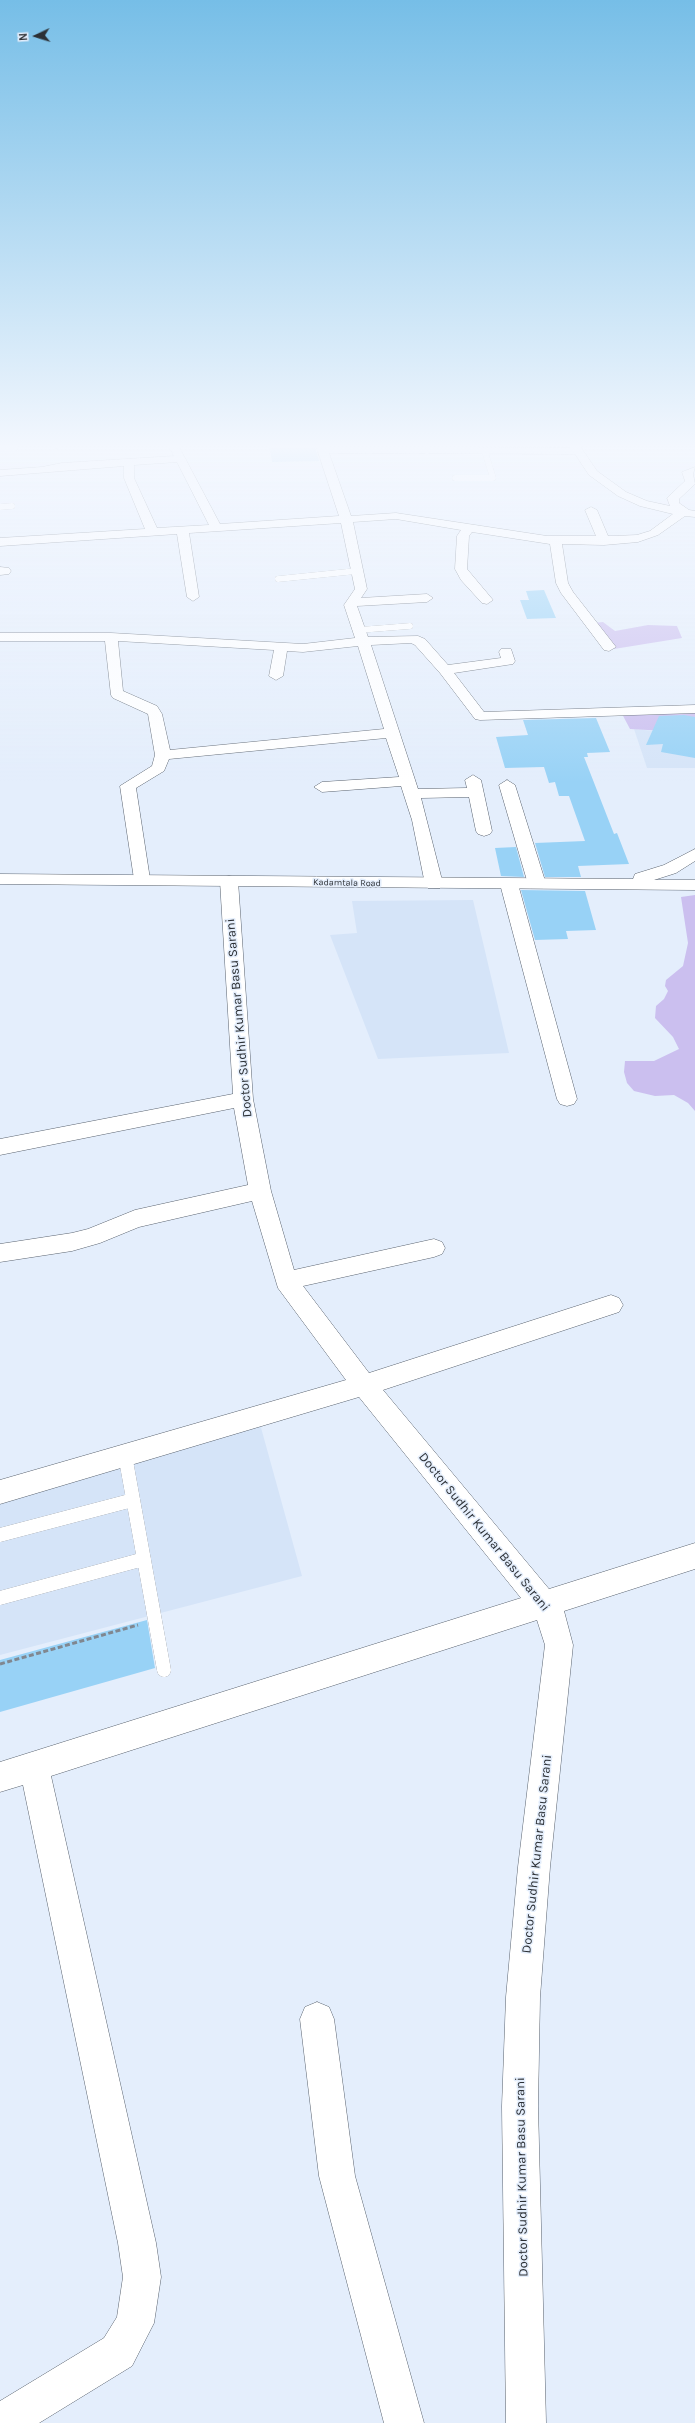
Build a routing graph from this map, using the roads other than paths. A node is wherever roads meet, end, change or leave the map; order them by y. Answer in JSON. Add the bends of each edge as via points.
{"nodes":[{"id":1,"x":186,"y":556,"type":"edge"},
{"id":2,"x":354,"y":556,"type":"edge"},
{"id":3,"x":462,"y":556,"type":"edge"},
{"id":4,"x":558,"y":556,"type":"edge"},
{"id":5,"x":357,"y":571,"type":"junction"},
{"id":6,"x":278,"y":579,"type":"dead end"},
{"id":7,"x":193,"y":597,"type":"dead end"},
{"id":8,"x":427,"y":598,"type":"dead end"},
{"id":9,"x":487,"y":600,"type":"dead end"},
{"id":10,"x":352,"y":602,"type":"junction"},
{"id":11,"x":410,"y":626,"type":"dead end"},
{"id":12,"x":361,"y":636,"type":"junction"},
{"id":13,"x":0,"y":637,"type":"edge"},
{"id":14,"x":111,"y":637,"type":"junction"},
{"id":15,"x":609,"y":647,"type":"dead end"},
{"id":16,"x":281,"y":648,"type":"junction"},
{"id":17,"x":506,"y":652,"type":"dead end"},
{"id":18,"x":445,"y":670,"type":"junction"},
{"id":19,"x":276,"y":676,"type":"dead end"},
{"id":20,"x":695,"y":709,"type":"edge"},
{"id":21,"x":392,"y":733,"type":"junction"},
{"id":22,"x":163,"y":755,"type":"junction"},
{"id":23,"x":507,"y":785,"type":"dead end"},
{"id":24,"x":322,"y":787,"type":"dead end"},
{"id":25,"x":409,"y":788,"type":"junction"},
{"id":26,"x":484,"y":831,"type":"dead end"},
{"id":27,"x":695,"y":854,"type":"edge"},
{"id":28,"x":0,"y":879,"type":"edge"},
{"id":29,"x":142,"y":879,"type":"junction"},
{"id":30,"x":229,"y":881,"type":"junction"},
{"id":31,"x":434,"y":884,"type":"junction"},
{"id":32,"x":509,"y":884,"type":"junction"},
{"id":33,"x":537,"y":884,"type":"junction"},
{"id":34,"x":581,"y":884,"type":"junction"},
{"id":35,"x":695,"y":885,"type":"edge"},
{"id":36,"x":243,"y":1099,"type":"junction"},
{"id":37,"x":567,"y":1099,"type":"dead end"},
{"id":38,"x":0,"y":1147,"type":"edge"},
{"id":39,"x":260,"y":1191,"type":"junction"},
{"id":40,"x":434,"y":1248,"type":"dead end"},
{"id":41,"x":0,"y":1253,"type":"edge"},
{"id":42,"x":286,"y":1281,"type":"junction"},
{"id":43,"x":611,"y":1306,"type":"dead end"},
{"id":44,"x":364,"y":1385,"type":"junction"},
{"id":45,"x":125,"y":1455,"type":"junction"},
{"id":46,"x":0,"y":1492,"type":"edge"},
{"id":47,"x":133,"y":1500,"type":"junction"},
{"id":48,"x":0,"y":1535,"type":"edge"},
{"id":49,"x":695,"y":1556,"type":"edge"},
{"id":50,"x":144,"y":1559,"type":"junction"},
{"id":51,"x":0,"y":1598,"type":"edge"},
{"id":52,"x":544,"y":1604,"type":"junction"},
{"id":53,"x":164,"y":1670,"type":"dead end"},
{"id":54,"x":34,"y":1766,"type":"junction"},
{"id":55,"x":0,"y":1777,"type":"edge"},
{"id":56,"x":317,"y":2019,"type":"dead end"},
{"id":57,"x":2,"y":2423,"type":"edge"},
{"id":58,"x":404,"y":2423,"type":"edge"},
{"id":59,"x":526,"y":2423,"type":"edge"}],
"edges":[{"from":1,"to":7,"type":"street"},
{"from":2,"to":5,"type":"street"},
{"from":3,"to":9,"type":"street","via":[[465,578]]},
{"from":4,"to":15,"type":"street","via":[[562,583],[567,593]]},
{"from":5,"to":6,"type":"lane"},
{"from":5,"to":10,"type":"street","via":[[361,589]]},
{"from":8,"to":10,"type":"street"},
{"from":10,"to":12,"type":"street","via":[[351,612]]},
{"from":11,"to":12,"type":"lane"},
{"from":12,"to":16,"type":"street","via":[[314,648]]},
{"from":12,"to":18,"type":"street","via":[[418,640]]},
{"from":12,"to":21,"type":"street"},
{"from":13,"to":14,"type":"street"},
{"from":14,"to":16,"type":"street"},
{"from":14,"to":22,"type":"street","via":[[116,691],[118,695],[152,709]]},
{"from":16,"to":19,"type":"street"},
{"from":17,"to":18,"type":"street","via":[[508,661]]},
{"from":18,"to":20,"type":"street","via":[[480,716]]},
{"from":21,"to":22,"type":"street"},
{"from":21,"to":25,"type":"street"},
{"from":22,"to":29,"type":"street","via":[[158,768],[128,786]]},
{"from":23,"to":33,"type":"street"},
{"from":24,"to":25,"type":"street"},
{"from":25,"to":26,"type":"street","via":[[474,786]]},
{"from":25,"to":31,"type":"street"},
{"from":27,"to":34,"type":"street","via":[[670,869],[638,879]]},
{"from":28,"to":29,"type":"street","name":"Kadamtala Road"},
{"from":29,"to":30,"type":"street","name":"Kadamtala Road"},
{"from":30,"to":31,"type":"street","name":"Kadamtala Road"},
{"from":30,"to":36,"type":"street","name":"Doctor Sudhir Kumar Basu Sarani"},
{"from":31,"to":32,"type":"street","name":"Kadamtala Road"},
{"from":32,"to":33,"type":"street","name":"Kadamtala Road"},
{"from":32,"to":37,"type":"street"},
{"from":33,"to":34,"type":"street","name":"Kadamtala Road"},
{"from":34,"to":35,"type":"street","name":"Kadamtala Road"},
{"from":36,"to":38,"type":"street"},
{"from":36,"to":39,"type":"street","name":"Doctor Sudhir Kumar Basu Sarani"},
{"from":39,"to":41,"type":"street","via":[[135,1219],[92,1237],[72,1242]]},
{"from":39,"to":42,"type":"street","name":"Doctor Sudhir Kumar Basu Sarani"},
{"from":40,"to":42,"type":"street"},
{"from":42,"to":44,"type":"street","name":"Doctor Sudhir Kumar Basu Sarani"},
{"from":43,"to":44,"type":"street"},
{"from":44,"to":45,"type":"street"},
{"from":44,"to":52,"type":"street","name":"Doctor Sudhir Kumar Basu Sarani"},
{"from":45,"to":46,"type":"street"},
{"from":45,"to":47,"type":"lane"},
{"from":47,"to":48,"type":"lane"},
{"from":47,"to":50,"type":"lane"},
{"from":49,"to":52,"type":"street"},
{"from":50,"to":51,"type":"lane"},
{"from":50,"to":53,"type":"lane"},
{"from":52,"to":54,"type":"street"},
{"from":52,"to":59,"type":"street","name":"Doctor Sudhir Kumar Basu Sarani","via":[[554,1622],[559,1644],[534,1867],[523,1997],[520,2106]]},
{"from":54,"to":55,"type":"street"},
{"from":54,"to":57,"type":"street","via":[[137,2243],[142,2277],[135,2323],[118,2352]]},
{"from":56,"to":58,"type":"street","via":[[337,2176]]}]}
